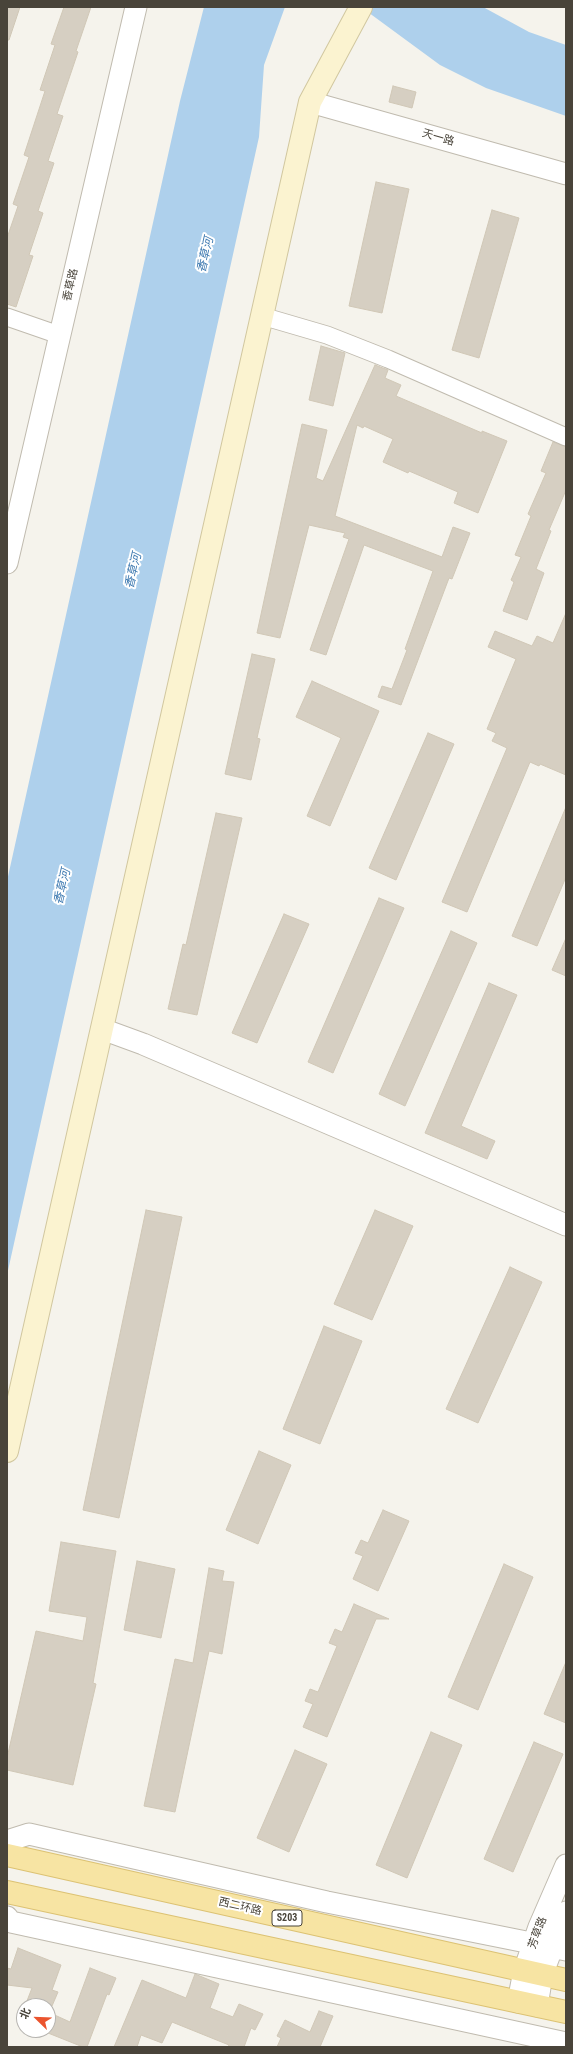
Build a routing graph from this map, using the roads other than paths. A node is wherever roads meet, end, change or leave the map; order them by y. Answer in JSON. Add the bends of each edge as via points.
{"nodes":[{"id":1,"x":136,"y":7,"type":"edge"},
{"id":2,"x":361,"y":7,"type":"edge"},
{"id":3,"x":310,"y":102,"type":"junction"},
{"id":4,"x":566,"y":174,"type":"edge"},
{"id":5,"x":262,"y":316,"type":"junction"},
{"id":6,"x":7,"y":317,"type":"edge"},
{"id":7,"x":59,"y":334,"type":"junction"},
{"id":8,"x":566,"y":437,"type":"edge"},
{"id":9,"x":7,"y":563,"type":"edge"},
{"id":10,"x":102,"y":1029,"type":"junction"},
{"id":11,"x":566,"y":1225,"type":"edge"},
{"id":12,"x":7,"y":1451,"type":"edge"},
{"id":13,"x":7,"y":1841,"type":"edge"},
{"id":14,"x":7,"y":1855,"type":"edge"},
{"id":15,"x":566,"y":1865,"type":"edge"},
{"id":16,"x":7,"y":1892,"type":"edge"},
{"id":17,"x":566,"y":1912,"type":"edge"},
{"id":18,"x":7,"y":1917,"type":"edge"},
{"id":19,"x":550,"y":1947,"type":"edge"},
{"id":20,"x":533,"y":1973,"type":"junction"},
{"id":21,"x":566,"y":1980,"type":"edge"},
{"id":22,"x":527,"y":2004,"type":"junction"},
{"id":23,"x":566,"y":2012,"type":"edge"},
{"id":24,"x":566,"y":2043,"type":"edge"}],
"edges":[{"from":1,"to":7,"type":"street","name":"香草路"},
{"from":2,"to":3,"type":"main road"},
{"from":3,"to":4,"type":"street","name":"天一路"},
{"from":3,"to":5,"type":"main road"},
{"from":5,"to":8,"type":"street","via":[[327,335],[388,359]]},
{"from":5,"to":10,"type":"main road"},
{"from":6,"to":7,"type":"street"},
{"from":7,"to":9,"type":"street","name":"香草路"},
{"from":10,"to":11,"type":"street","via":[[143,1044]]},
{"from":10,"to":12,"type":"main road"},
{"from":13,"to":19,"type":"street","via":[[29,1834],[327,1902]]},
{"from":14,"to":20,"type":"main road","name":"西二环路","number":"S203"},
{"from":15,"to":19,"type":"street","name":"芳草路"},
{"from":16,"to":22,"type":"main road"},
{"from":17,"to":19,"type":"street","name":"芳草路"},
{"from":18,"to":24,"type":"street","via":[[11,1922]]},
{"from":19,"to":20,"type":"street","name":"芳草路"},
{"from":20,"to":21,"type":"main road","name":"西二环路","number":"S203"},
{"from":20,"to":22,"type":"street","name":"芳草路"},
{"from":22,"to":23,"type":"main road"}]}
